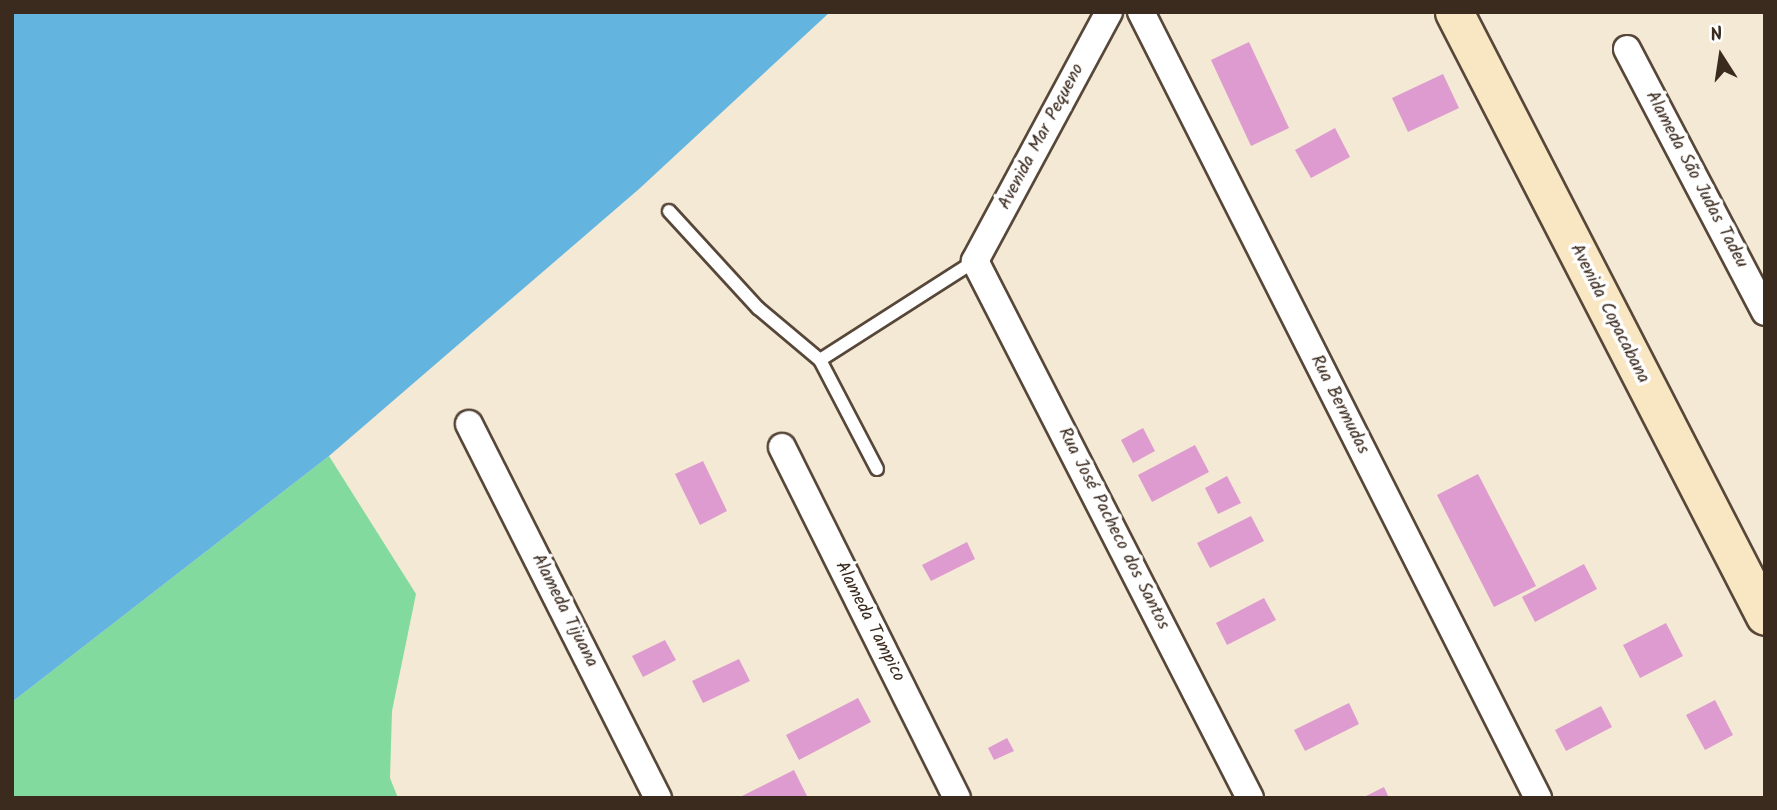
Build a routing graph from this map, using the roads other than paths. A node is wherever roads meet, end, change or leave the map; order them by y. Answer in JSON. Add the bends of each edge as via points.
{"nodes":[{"id":1,"x":1109,"y":12,"type":"edge"},
{"id":2,"x":1141,"y":12,"type":"edge"},
{"id":3,"x":1454,"y":12,"type":"edge"},
{"id":4,"x":1627,"y":49,"type":"dead end"},
{"id":5,"x":668,"y":211,"type":"dead end"},
{"id":6,"x":975,"y":261,"type":"junction"},
{"id":7,"x":1765,"y":312,"type":"edge"},
{"id":8,"x":820,"y":360,"type":"junction"},
{"id":9,"x":469,"y":424,"type":"dead end"},
{"id":10,"x":782,"y":447,"type":"dead end"},
{"id":11,"x":877,"y":469,"type":"dead end"},
{"id":12,"x":1765,"y":616,"type":"edge"},
{"id":13,"x":658,"y":798,"type":"edge"},
{"id":14,"x":957,"y":798,"type":"edge"},
{"id":15,"x":1250,"y":798,"type":"edge"},
{"id":16,"x":1538,"y":798,"type":"edge"}],
"edges":[{"from":1,"to":6,"type":"street","name":"Avenida Mar Pequeno"},
{"from":2,"to":16,"type":"street","name":"Rua Bermudas"},
{"from":3,"to":12,"type":"street","name":"Avenida Copacabana"},
{"from":4,"to":7,"type":"street","name":"Alameda São Judas Tadeu"},
{"from":5,"to":8,"type":"lane","via":[[758,307]]},
{"from":6,"to":8,"type":"lane"},
{"from":6,"to":15,"type":"street","name":"Rua José Pacheco dos Santos"},
{"from":8,"to":11,"type":"lane"},
{"from":9,"to":13,"type":"street","name":"Alameda Tijuana"},
{"from":10,"to":14,"type":"street","name":"Alameda Tampico"}]}
